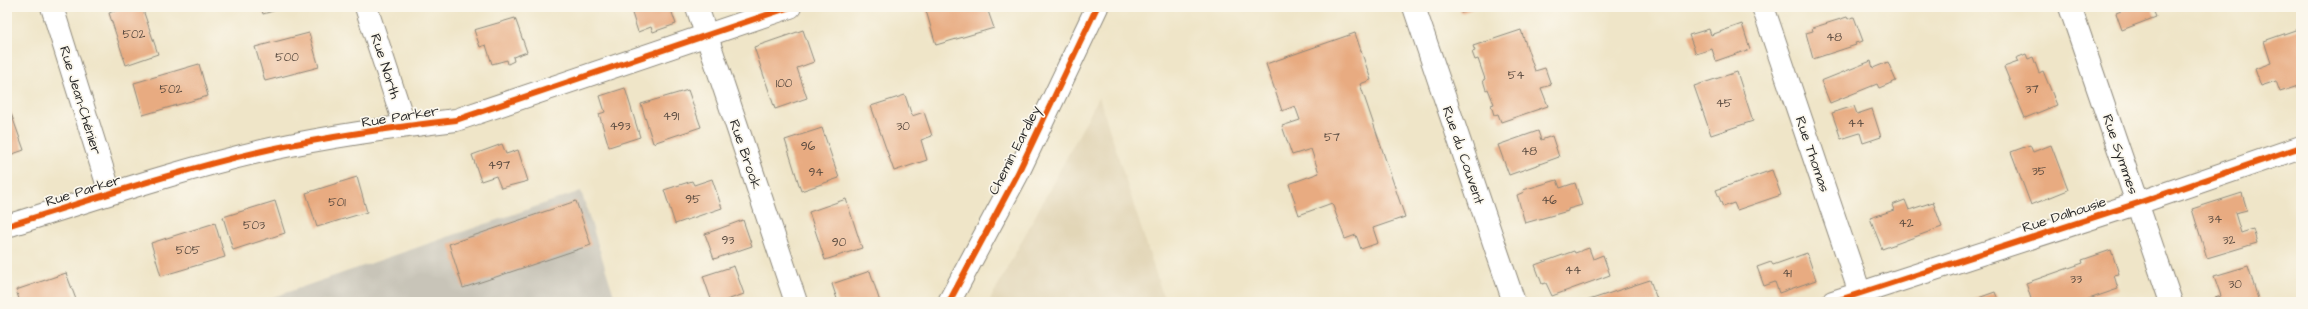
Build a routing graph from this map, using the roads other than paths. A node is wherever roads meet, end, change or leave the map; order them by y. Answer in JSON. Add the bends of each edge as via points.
{"nodes":[{"id":1,"x":52,"y":7,"type":"edge"},
{"id":2,"x":366,"y":7,"type":"edge"},
{"id":3,"x":697,"y":7,"type":"edge"},
{"id":4,"x":790,"y":7,"type":"edge"},
{"id":5,"x":1096,"y":7,"type":"edge"},
{"id":6,"x":1414,"y":7,"type":"edge"},
{"id":7,"x":1763,"y":7,"type":"edge"},
{"id":8,"x":2070,"y":7,"type":"edge"},
{"id":9,"x":707,"y":36,"type":"junction"},
{"id":10,"x":405,"y":126,"type":"junction"},
{"id":11,"x":2301,"y":147,"type":"edge"},
{"id":12,"x":110,"y":194,"type":"junction"},
{"id":13,"x":2138,"y":202,"type":"junction"},
{"id":14,"x":7,"y":226,"type":"edge"},
{"id":15,"x":1862,"y":298,"type":"edge"},
{"id":16,"x":796,"y":302,"type":"edge"},
{"id":17,"x":949,"y":302,"type":"edge"},
{"id":18,"x":1514,"y":302,"type":"edge"},
{"id":19,"x":1833,"y":302,"type":"edge"},
{"id":20,"x":2171,"y":302,"type":"edge"}],
"edges":[{"from":1,"to":12,"type":"street","name":"Rue Jean-Chénier"},
{"from":2,"to":10,"type":"street","name":"Rue North"},
{"from":3,"to":9,"type":"street","name":"Rue Brook"},
{"from":4,"to":9,"type":"street","name":"Rue Parker"},
{"from":5,"to":17,"type":"street","name":"Chemin Eardley","via":[[1017,175]]},
{"from":6,"to":18,"type":"street","name":"Rue du Couvent"},
{"from":7,"to":15,"type":"street","name":"Rue Thomas"},
{"from":8,"to":13,"type":"street","name":"Rue Symmes"},
{"from":9,"to":10,"type":"street","name":"Rue Parker","via":[[456,120]]},
{"from":9,"to":16,"type":"street","name":"Rue Brook"},
{"from":10,"to":12,"type":"street","name":"Rue Parker","via":[[271,149]]},
{"from":11,"to":13,"type":"street","name":"Rue Dalhousie"},
{"from":12,"to":14,"type":"street","name":"Rue Parker"},
{"from":13,"to":15,"type":"street","name":"Rue Dalhousie"},
{"from":13,"to":20,"type":"street","name":"Rue Symmes"},
{"from":15,"to":19,"type":"street","name":"Rue Dalhousie"}]}
